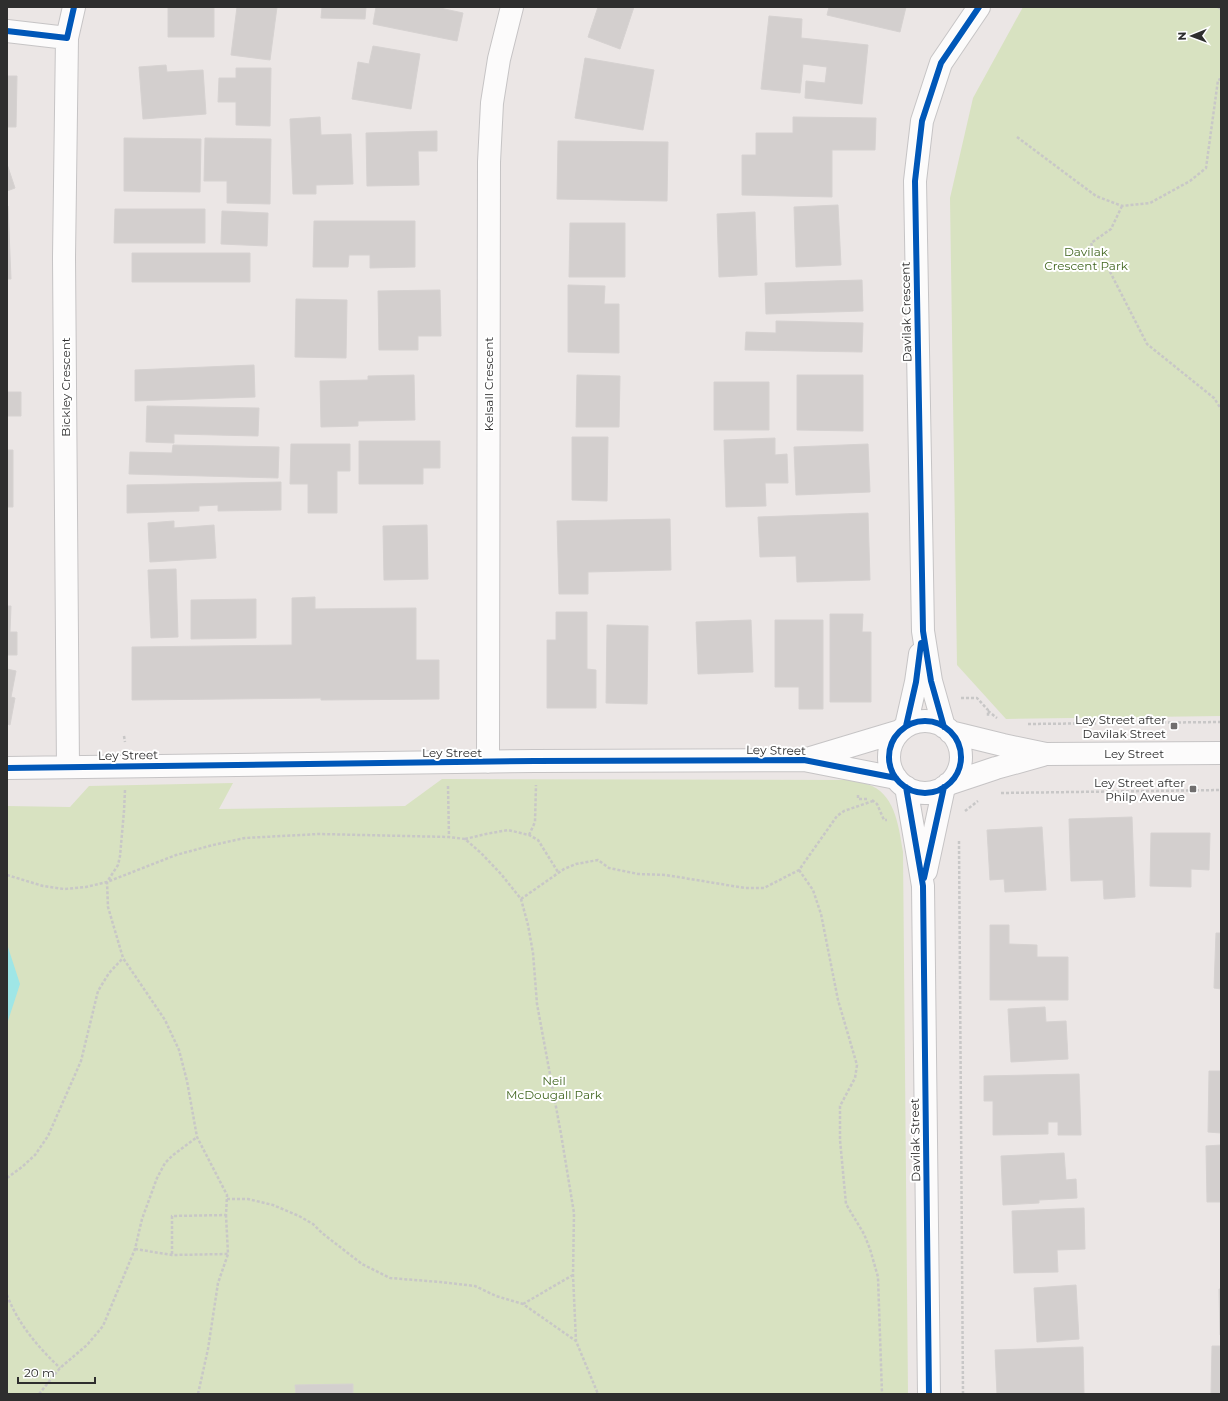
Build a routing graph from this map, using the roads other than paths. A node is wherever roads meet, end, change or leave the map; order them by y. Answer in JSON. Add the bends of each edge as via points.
{"nodes":[{"id":1,"x":74,"y":7,"type":"edge"},
{"id":2,"x":512,"y":7,"type":"edge"},
{"id":3,"x":979,"y":7,"type":"edge"},
{"id":4,"x":7,"y":31,"type":"edge"},
{"id":5,"x":67,"y":38,"type":"junction"},
{"id":6,"x":923,"y":631,"type":"junction"},
{"id":7,"x":903,"y":729,"type":"junction"},
{"id":8,"x":947,"y":730,"type":"junction"},
{"id":9,"x":1221,"y":753,"type":"edge"},
{"id":10,"x":1046,"y":754,"type":"junction"},
{"id":11,"x":804,"y":760,"type":"junction"},
{"id":12,"x":488,"y":762,"type":"junction"},
{"id":13,"x":68,"y":767,"type":"junction"},
{"id":14,"x":7,"y":768,"type":"edge"},
{"id":15,"x":901,"y":782,"type":"junction"},
{"id":16,"x":946,"y":785,"type":"junction"},
{"id":17,"x":923,"y":886,"type":"junction"},
{"id":18,"x":929,"y":1394,"type":"edge"}],
"edges":[{"from":1,"to":5,"type":"street","name":"Bickley Crescent"},
{"from":2,"to":12,"type":"street","name":"Kelsall Crescent","via":[[493,95],[488,162]]},
{"from":3,"to":6,"type":"street","name":"Davilak Crescent","via":[[941,63],[922,121],[915,181]]},
{"from":4,"to":5,"type":"street"},
{"from":5,"to":13,"type":"street","name":"Bickley Crescent","via":[[64,258]]},
{"from":6,"to":7,"type":"street","name":"Davilak Crescent","via":[[916,682]]},
{"from":6,"to":8,"type":"street","name":"Davilak Crescent","via":[[931,680]]},
{"from":7,"to":8,"type":"street","name":"Ley Street","via":[[913,723],[929,721]]},
{"from":7,"to":11,"type":"street","name":"Ley Street"},
{"from":7,"to":15,"type":"street","via":[[891,744],[889,755],[890,766]]},
{"from":8,"to":10,"type":"street","name":"Ley Street"},
{"from":8,"to":16,"type":"street","via":[[958,744],[960,758],[957,772]]},
{"from":9,"to":10,"type":"street","name":"Ley Street"},
{"from":10,"to":16,"type":"street","name":"Ley Street"},
{"from":11,"to":12,"type":"street","name":"Ley Street"},
{"from":11,"to":15,"type":"street","name":"Ley Street"},
{"from":12,"to":13,"type":"street","name":"Ley Street"},
{"from":13,"to":14,"type":"street","name":"Ley Street"},
{"from":15,"to":16,"type":"street","name":"Ley Street","via":[[922,792],[933,792]]},
{"from":15,"to":17,"type":"street","name":"Davilak Street"},
{"from":16,"to":17,"type":"street","name":"Davilak Street"},
{"from":17,"to":18,"type":"street","name":"Davilak Street"}]}
